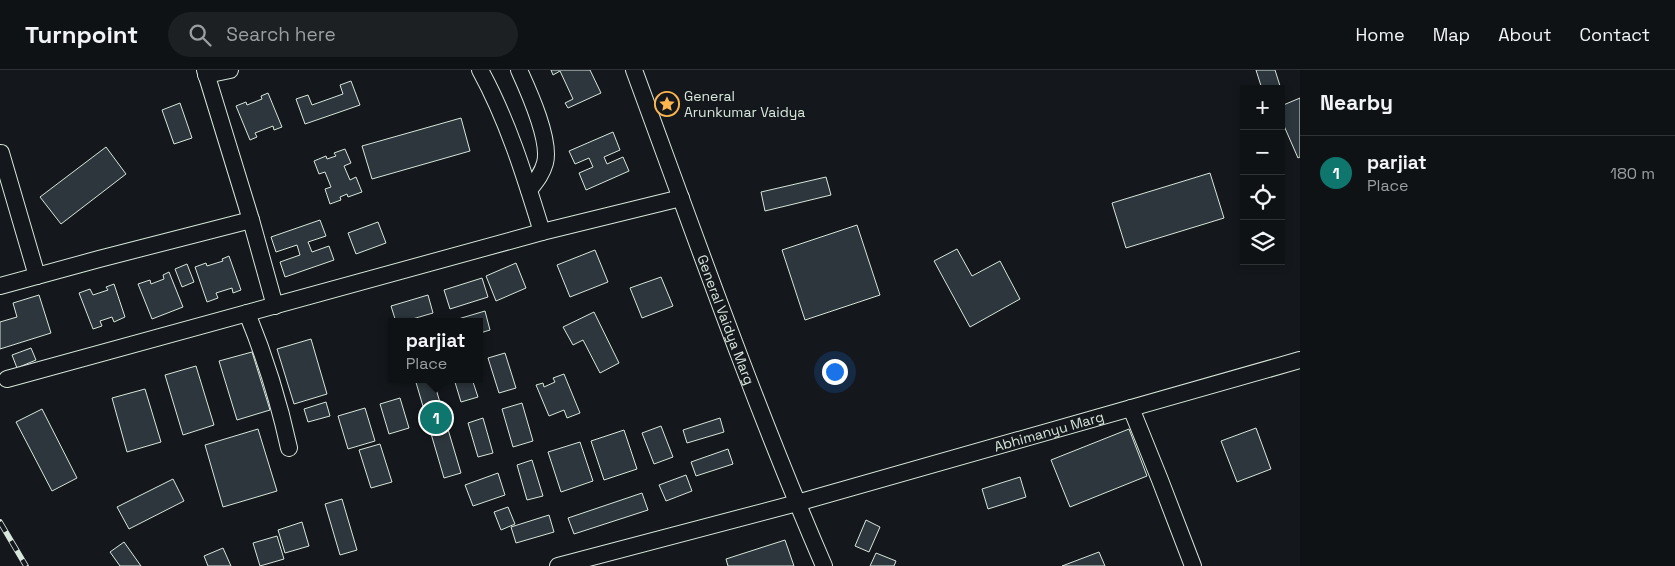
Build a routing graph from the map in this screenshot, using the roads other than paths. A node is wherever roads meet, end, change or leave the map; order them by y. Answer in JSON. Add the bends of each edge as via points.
{"nodes":[{"id":1,"x":230,"y":70,"type":"edge"},
{"id":2,"x":480,"y":70,"type":"edge"},
{"id":3,"x":519,"y":70,"type":"edge"},
{"id":4,"x":634,"y":70,"type":"edge"},
{"id":5,"x":206,"y":73,"type":"edge"},
{"id":6,"x":0,"y":153,"type":"edge"},
{"id":7,"x":529,"y":190,"type":"junction"},
{"id":8,"x":681,"y":198,"type":"junction"},
{"id":9,"x":251,"y":220,"type":"junction"},
{"id":10,"x":542,"y":232,"type":"junction"},
{"id":11,"x":38,"y":276,"type":"junction"},
{"id":12,"x":0,"y":286,"type":"edge"},
{"id":13,"x":275,"y":306,"type":"junction"},
{"id":14,"x":247,"y":313,"type":"junction"},
{"id":15,"x":1300,"y":360,"type":"edge"},
{"id":16,"x":7,"y":379,"type":"dead end"},
{"id":17,"x":1131,"y":408,"type":"junction"},
{"id":18,"x":289,"y":448,"type":"dead end"},
{"id":19,"x":797,"y":503,"type":"junction"},
{"id":20,"x":615,"y":559,"type":"edge"},
{"id":21,"x":558,"y":566,"type":"edge"},
{"id":22,"x":824,"y":566,"type":"edge"},
{"id":23,"x":1193,"y":566,"type":"edge"}],
"edges":[{"from":1,"to":5,"type":"street"},
{"from":2,"to":7,"type":"street","via":[[493,94]]},
{"from":3,"to":7,"type":"street","via":[[545,142],[545,162]]},
{"from":4,"to":8,"type":"street","name":"General Vaidya Marg"},
{"from":5,"to":9,"type":"street"},
{"from":6,"to":11,"type":"street"},
{"from":7,"to":10,"type":"street"},
{"from":8,"to":10,"type":"street"},
{"from":8,"to":19,"type":"street","name":"General Vaidya Marg"},
{"from":9,"to":11,"type":"street"},
{"from":9,"to":13,"type":"street"},
{"from":10,"to":13,"type":"street"},
{"from":11,"to":12,"type":"street"},
{"from":13,"to":14,"type":"street"},
{"from":14,"to":16,"type":"street"},
{"from":14,"to":18,"type":"street","via":[[267,365]]},
{"from":15,"to":17,"type":"street","name":"Abhimanyu Marg"},
{"from":17,"to":19,"type":"street","name":"Abhimanyu Marg"},
{"from":17,"to":23,"type":"street"},
{"from":19,"to":20,"type":"street","name":"Abhimanyu Marg"},
{"from":19,"to":22,"type":"street","name":"General Vaidya Marg"},
{"from":20,"to":21,"type":"street","name":"Abhimanyu Marg"}]}
